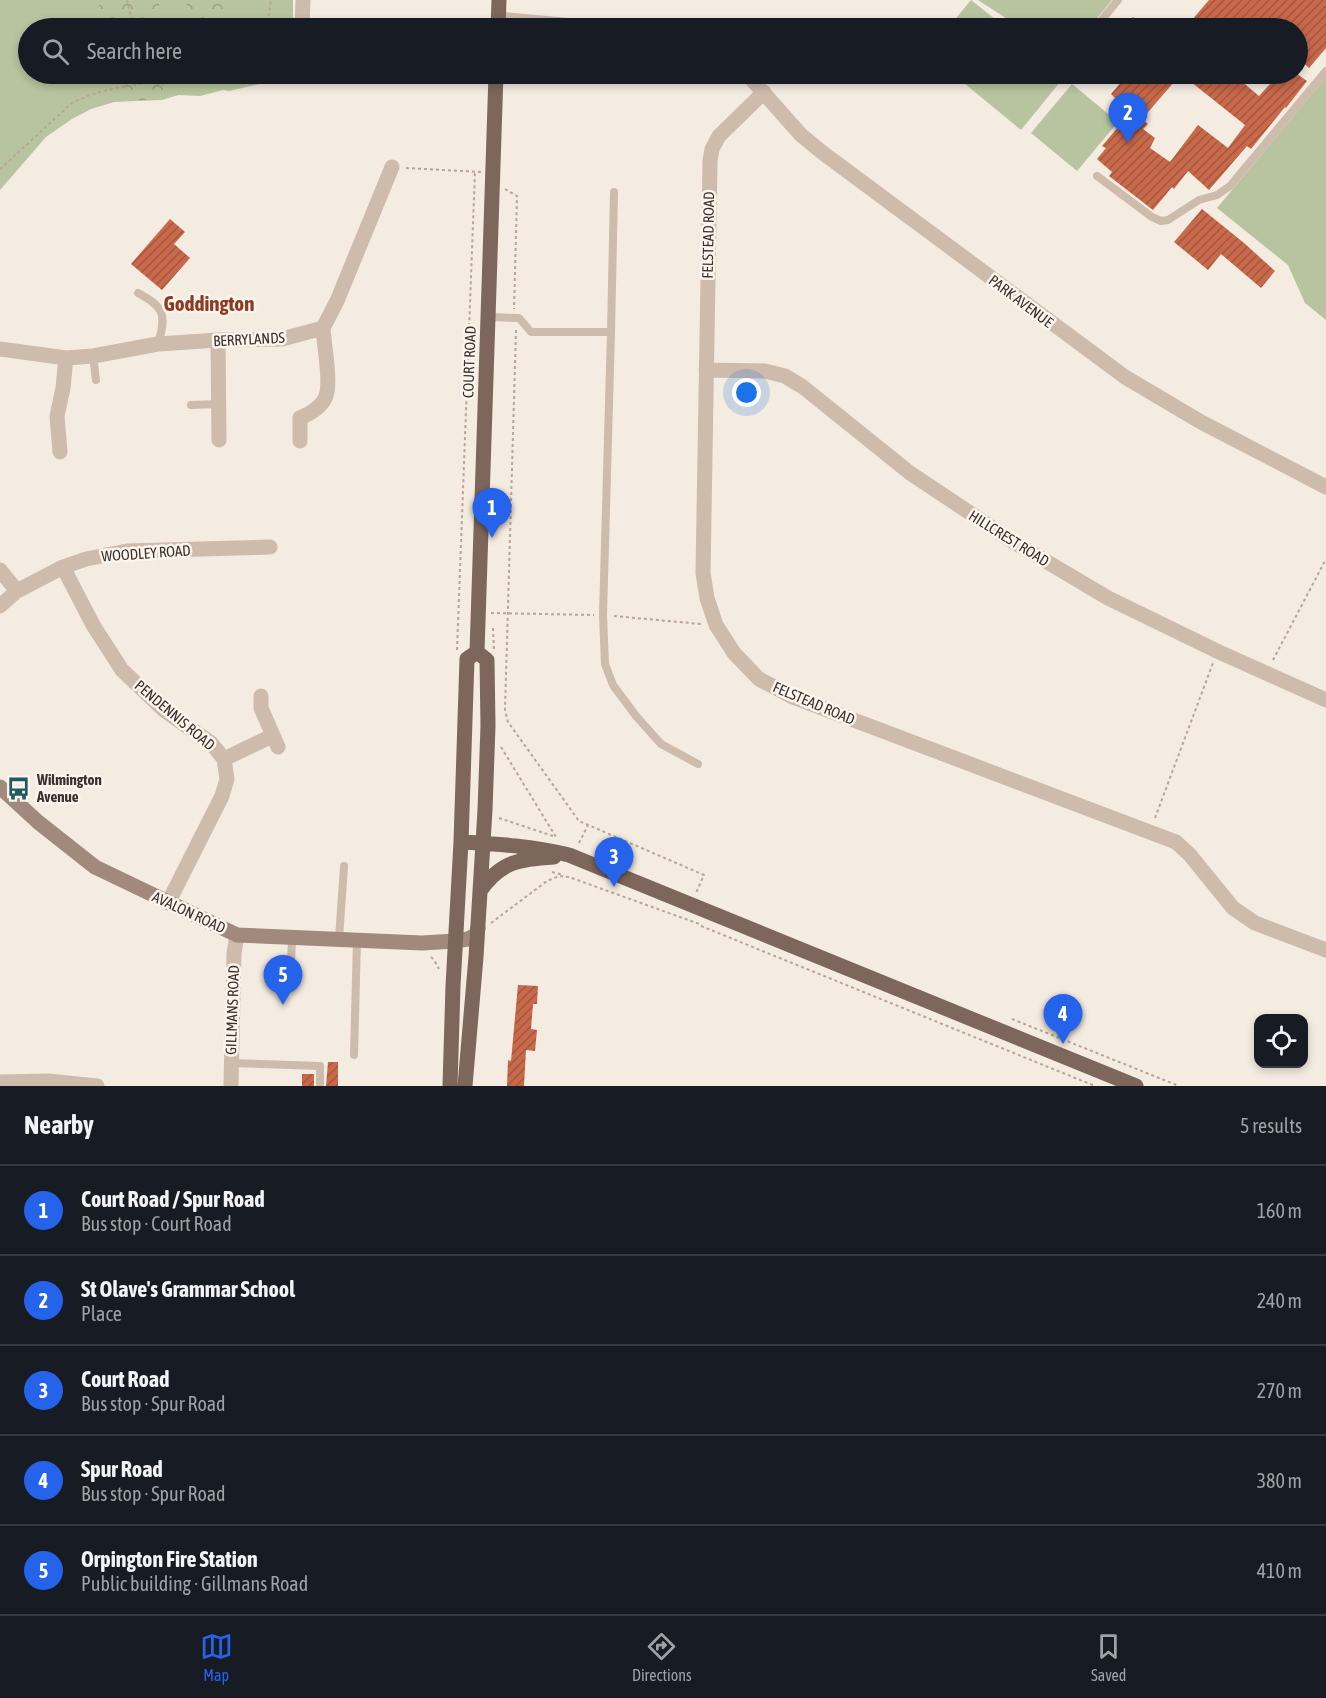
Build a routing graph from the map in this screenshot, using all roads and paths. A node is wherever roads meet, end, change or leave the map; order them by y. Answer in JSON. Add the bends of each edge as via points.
{"nodes":[{"id":1,"x":127,"y":0,"type":"edge"},
{"id":2,"x":271,"y":0,"type":"edge"},
{"id":3,"x":303,"y":0,"type":"edge"},
{"id":4,"x":499,"y":0,"type":"edge"},
{"id":5,"x":1118,"y":0,"type":"edge"},
{"id":6,"x":132,"y":18,"type":"edge"},
{"id":7,"x":268,"y":18,"type":"edge"},
{"id":8,"x":302,"y":18,"type":"edge"},
{"id":9,"x":498,"y":18,"type":"edge"},
{"id":10,"x":1103,"y":18,"type":"edge"},
{"id":11,"x":1326,"y":71,"type":"edge"},
{"id":12,"x":139,"y":84,"type":"edge"},
{"id":13,"x":496,"y":84,"type":"edge"},
{"id":14,"x":756,"y":84,"type":"edge"},
{"id":15,"x":764,"y":92,"type":"junction"},
{"id":16,"x":392,"y":167,"type":"joint"},
{"id":17,"x":0,"y":169,"type":"edge"},
{"id":18,"x":475,"y":171,"type":"junction"},
{"id":19,"x":493,"y":172,"type":"junction"},
{"id":20,"x":1097,"y":176,"type":"dead end"},
{"id":21,"x":503,"y":187,"type":"dead end"},
{"id":22,"x":614,"y":192,"type":"dead end"},
{"id":23,"x":138,"y":293,"type":"dead end"},
{"id":24,"x":514,"y":309,"type":"dead end"},
{"id":25,"x":488,"y":317,"type":"junction"},
{"id":26,"x":508,"y":317,"type":"junction"},
{"id":27,"x":323,"y":328,"type":"junction"},
{"id":28,"x":612,"y":332,"type":"junction"},
{"id":29,"x":218,"y":340,"type":"junction"},
{"id":30,"x":158,"y":344,"type":"junction"},
{"id":31,"x":0,"y":349,"type":"edge"},
{"id":32,"x":93,"y":356,"type":"junction"},
{"id":33,"x":66,"y":358,"type":"junction"},
{"id":34,"x":706,"y":370,"type":"junction"},
{"id":35,"x":96,"y":380,"type":"dead end"},
{"id":36,"x":219,"y":404,"type":"junction"},
{"id":37,"x":191,"y":405,"type":"dead end"},
{"id":38,"x":219,"y":440,"type":"dead end"},
{"id":39,"x":300,"y":441,"type":"dead end"},
{"id":40,"x":60,"y":452,"type":"dead end"},
{"id":41,"x":1326,"y":488,"type":"edge"},
{"id":42,"x":270,"y":547,"type":"dead end"},
{"id":43,"x":1326,"y":559,"type":"edge"},
{"id":44,"x":63,"y":567,"type":"junction"},
{"id":45,"x":0,"y":570,"type":"edge"},
{"id":46,"x":17,"y":591,"type":"junction"},
{"id":47,"x":0,"y":606,"type":"edge"},
{"id":48,"x":492,"y":613,"type":"dead end"},
{"id":49,"x":506,"y":613,"type":"dead end"},
{"id":50,"x":477,"y":652,"type":"junction"},
{"id":51,"x":1219,"y":652,"type":"junction"},
{"id":52,"x":457,"y":658,"type":"dead end"},
{"id":53,"x":1267,"y":674,"type":"junction"},
{"id":54,"x":261,"y":696,"type":"dead end"},
{"id":55,"x":1326,"y":700,"type":"edge"},
{"id":56,"x":500,"y":746,"type":"dead end"},
{"id":57,"x":224,"y":759,"type":"junction"},
{"id":58,"x":698,"y":764,"type":"dead end"},
{"id":59,"x":0,"y":787,"type":"edge"},
{"id":60,"x":507,"y":821,"type":"dead end"},
{"id":61,"x":588,"y":825,"type":"junction"},
{"id":62,"x":1150,"y":832,"type":"junction"},
{"id":63,"x":556,"y":837,"type":"junction"},
{"id":64,"x":461,"y":842,"type":"junction"},
{"id":65,"x":483,"y":843,"type":"junction"},
{"id":66,"x":571,"y":848,"type":"junction"},
{"id":67,"x":344,"y":866,"type":"dead end"},
{"id":68,"x":550,"y":872,"type":"dead end"},
{"id":69,"x":569,"y":877,"type":"junction"},
{"id":70,"x":480,"y":891,"type":"junction"},
{"id":71,"x":696,"y":893,"type":"dead end"},
{"id":72,"x":168,"y":903,"type":"junction"},
{"id":73,"x":488,"y":915,"type":"dead end"},
{"id":74,"x":717,"y":916,"type":"junction"},
{"id":75,"x":701,"y":926,"type":"junction"},
{"id":76,"x":483,"y":927,"type":"junction"},
{"id":77,"x":237,"y":935,"type":"junction"},
{"id":78,"x":292,"y":938,"type":"junction"},
{"id":79,"x":339,"y":939,"type":"junction"},
{"id":80,"x":357,"y":940,"type":"junction"},
{"id":81,"x":455,"y":941,"type":"junction"},
{"id":82,"x":1326,"y":950,"type":"edge"},
{"id":83,"x":432,"y":958,"type":"dead end"},
{"id":84,"x":291,"y":963,"type":"dead end"},
{"id":85,"x":441,"y":976,"type":"dead end"},
{"id":86,"x":1003,"y":1016,"type":"dead end"},
{"id":87,"x":354,"y":1055,"type":"dead end"},
{"id":88,"x":231,"y":1063,"type":"junction"},
{"id":89,"x":0,"y":1082,"type":"edge"},
{"id":90,"x":97,"y":1086,"type":"edge"},
{"id":91,"x":231,"y":1086,"type":"edge"},
{"id":92,"x":320,"y":1086,"type":"edge"},
{"id":93,"x":450,"y":1086,"type":"edge"},
{"id":94,"x":465,"y":1086,"type":"edge"},
{"id":95,"x":1095,"y":1086,"type":"edge"},
{"id":96,"x":1136,"y":1086,"type":"edge"},
{"id":97,"x":1179,"y":1086,"type":"edge"}],
"edges":[{"from":1,"to":6,"type":"path"},
{"from":2,"to":7,"type":"path"},
{"from":3,"to":8,"type":"street"},
{"from":4,"to":9,"type":"main road"},
{"from":5,"to":10,"type":"lane"},
{"from":11,"to":20,"type":"lane","via":[[1230,186],[1168,220],[1152,217]]},
{"from":12,"to":17,"type":"path","via":[[73,102]]},
{"from":13,"to":19,"type":"main road","name":"COURT ROAD"},
{"from":14,"to":15,"type":"street","name":"PARK AVENUE"},
{"from":15,"to":34,"type":"street","name":"FELSTEAD ROAD","via":[[719,136],[712,149]]},
{"from":15,"to":41,"type":"street","name":"PARK AVENUE","via":[[801,135],[823,153],[1125,377]]},
{"from":16,"to":18,"type":"path"},
{"from":16,"to":27,"type":"street"},
{"from":18,"to":19,"type":"path"},
{"from":18,"to":52,"type":"path"},
{"from":19,"to":25,"type":"main road","name":"COURT ROAD"},
{"from":21,"to":24,"type":"path","via":[[517,196]]},
{"from":22,"to":28,"type":"lane"},
{"from":23,"to":30,"type":"lane","via":[[161,311]]},
{"from":25,"to":26,"type":"lane"},
{"from":25,"to":50,"type":"main road","name":"COURT ROAD"},
{"from":26,"to":28,"type":"lane","via":[[519,318],[531,332]]},
{"from":26,"to":61,"type":"path","via":[[516,328],[505,710],[508,722],[566,803],[579,821]]},
{"from":27,"to":29,"type":"street","name":"BERRYLANDS","via":[[282,339]]},
{"from":27,"to":39,"type":"street","via":[[329,387],[325,399],[300,418]]},
{"from":28,"to":58,"type":"lane","via":[[603,615],[605,664],[614,685],[661,744]]},
{"from":29,"to":30,"type":"street","name":"BERRYLANDS"},
{"from":29,"to":36,"type":"street"},
{"from":30,"to":32,"type":"street","name":"BERRYLANDS"},
{"from":31,"to":33,"type":"street","name":"BERRYLANDS"},
{"from":32,"to":33,"type":"street","name":"BERRYLANDS"},
{"from":32,"to":35,"type":"lane"},
{"from":33,"to":40,"type":"street","via":[[57,416]]},
{"from":34,"to":51,"type":"street","name":"HILLCREST ROAD","via":[[765,371],[785,376],[910,473],[1012,541],[1108,598]]},
{"from":34,"to":62,"type":"street","name":"FELSTEAD ROAD","via":[[703,573],[716,625],[734,653],[759,679],[793,697]]},
{"from":36,"to":37,"type":"lane"},
{"from":36,"to":38,"type":"street"},
{"from":42,"to":44,"type":"street","name":"WOODLEY ROAD","via":[[127,551]]},
{"from":43,"to":53,"type":"path"},
{"from":44,"to":46,"type":"street","name":"WOODLEY ROAD"},
{"from":44,"to":57,"type":"street","name":"PENDENNIS ROAD","via":[[122,670],[164,710],[211,742]]},
{"from":45,"to":46,"type":"street"},
{"from":46,"to":47,"type":"street","name":"WOODLEY ROAD"},
{"from":48,"to":49,"type":"path"},
{"from":50,"to":64,"type":"main road","name":"COURT ROAD","via":[[467,659]]},
{"from":50,"to":65,"type":"main road","name":"COURT ROAD","via":[[487,660]]},
{"from":51,"to":53,"type":"street","name":"HILLCREST ROAD"},
{"from":51,"to":62,"type":"path"},
{"from":53,"to":55,"type":"street","name":"HILLCREST ROAD"},
{"from":54,"to":57,"type":"street","via":[[261,708],[275,741]]},
{"from":56,"to":63,"type":"path"},
{"from":57,"to":72,"type":"street","name":"PENDENNIS ROAD","via":[[227,779],[222,796]]},
{"from":59,"to":72,"type":"street","name":"AVALON ROAD","via":[[95,867]]},
{"from":60,"to":63,"type":"path"},
{"from":61,"to":66,"type":"path"},
{"from":61,"to":71,"type":"path","via":[[704,875]]},
{"from":62,"to":82,"type":"street","name":"FELSTEAD ROAD","via":[[1176,842],[1233,908],[1255,923]]},
{"from":63,"to":66,"type":"path"},
{"from":64,"to":65,"type":"main road"},
{"from":64,"to":81,"type":"main road","name":"COURT ROAD"},
{"from":65,"to":66,"type":"main road"},
{"from":65,"to":70,"type":"main road","name":"COURT ROAD"},
{"from":66,"to":70,"type":"main road","via":[[511,863],[488,879]]},
{"from":66,"to":74,"type":"main road"},
{"from":67,"to":79,"type":"lane"},
{"from":68,"to":69,"type":"path"},
{"from":69,"to":75,"type":"path"},
{"from":69,"to":76,"type":"path","via":[[547,881]]},
{"from":70,"to":76,"type":"main road","name":"COURT ROAD"},
{"from":72,"to":77,"type":"street","name":"AVALON ROAD"},
{"from":73,"to":76,"type":"path"},
{"from":74,"to":75,"type":"path"},
{"from":74,"to":96,"type":"main road"},
{"from":75,"to":95,"type":"path"},
{"from":76,"to":81,"type":"street","name":"AVALON ROAD","via":[[476,935]]},
{"from":76,"to":94,"type":"main road","name":"COURT ROAD"},
{"from":77,"to":78,"type":"street","name":"AVALON ROAD"},
{"from":77,"to":88,"type":"street","name":"GILLMANS ROAD"},
{"from":78,"to":79,"type":"street","name":"AVALON ROAD"},
{"from":78,"to":84,"type":"lane"},
{"from":79,"to":80,"type":"street","name":"AVALON ROAD"},
{"from":80,"to":81,"type":"street","name":"AVALON ROAD"},
{"from":80,"to":87,"type":"lane"},
{"from":81,"to":93,"type":"main road","name":"COURT ROAD"},
{"from":83,"to":85,"type":"path"},
{"from":86,"to":97,"type":"path"},
{"from":88,"to":91,"type":"street","name":"GILLMANS ROAD"},
{"from":88,"to":92,"type":"lane","via":[[320,1066]]},
{"from":89,"to":90,"type":"street"}]}
